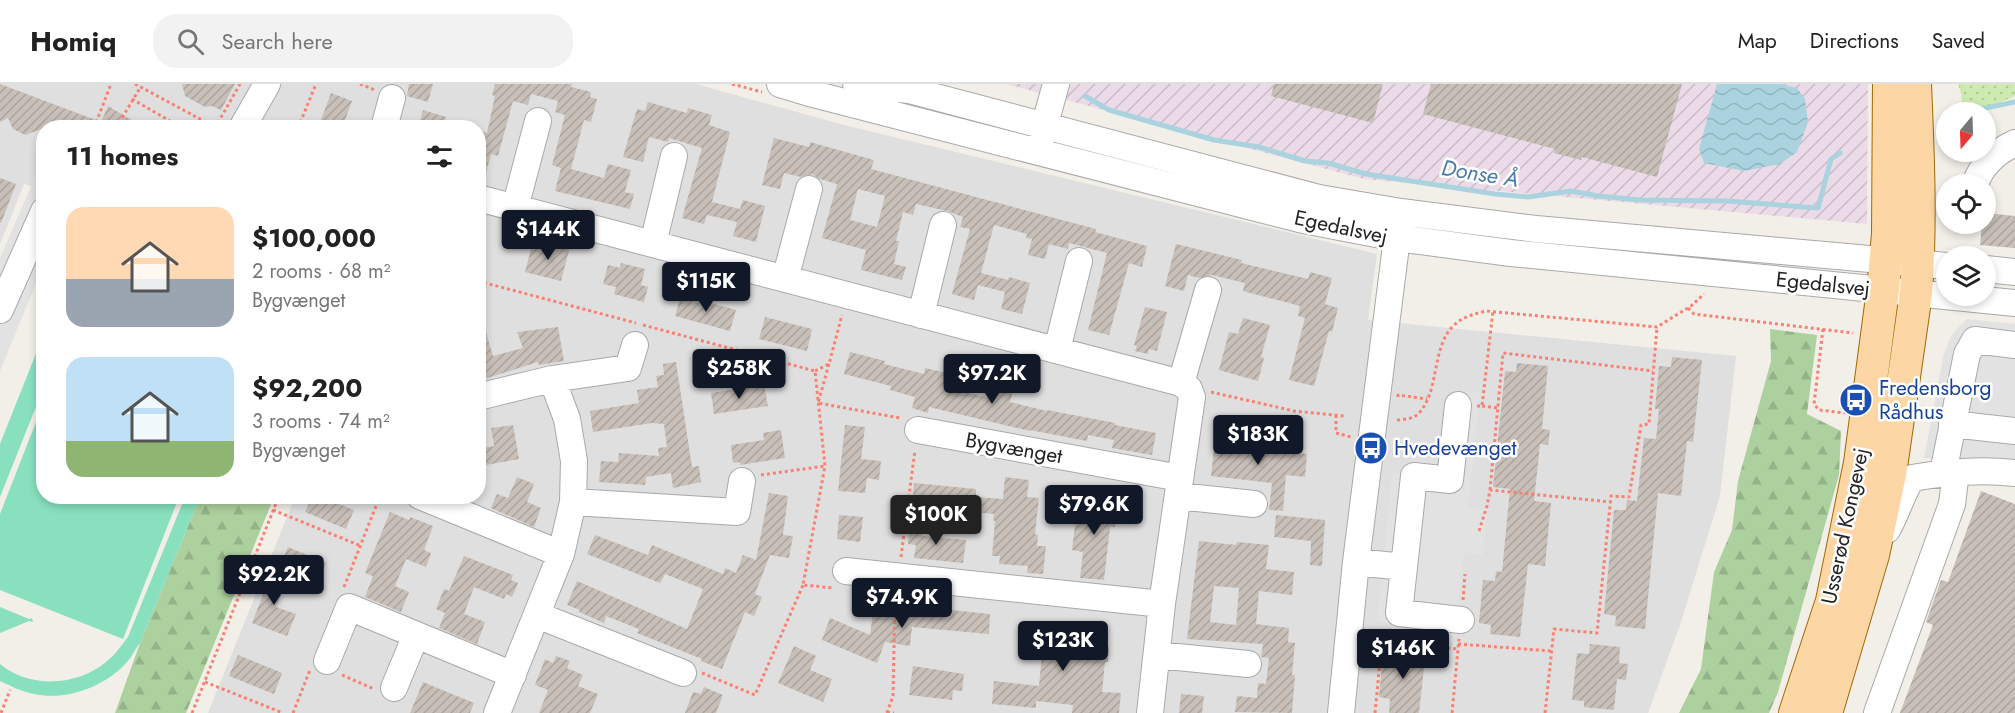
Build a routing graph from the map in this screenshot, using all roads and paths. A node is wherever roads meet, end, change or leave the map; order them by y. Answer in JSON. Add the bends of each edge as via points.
{"nodes":[{"id":1,"x":111,"y":84,"type":"edge"},
{"id":2,"x":135,"y":84,"type":"edge"},
{"id":3,"x":240,"y":84,"type":"edge"},
{"id":4,"x":267,"y":84,"type":"edge"},
{"id":5,"x":316,"y":84,"type":"edge"},
{"id":6,"x":360,"y":84,"type":"edge"},
{"id":7,"x":780,"y":84,"type":"edge"},
{"id":8,"x":1056,"y":84,"type":"edge"},
{"id":9,"x":1889,"y":84,"type":"edge"},
{"id":10,"x":1915,"y":84,"type":"edge"},
{"id":11,"x":140,"y":87,"type":"junction"},
{"id":12,"x":386,"y":95,"type":"joint"},
{"id":13,"x":857,"y":95,"type":"edge"},
{"id":14,"x":132,"y":99,"type":"junction"},
{"id":15,"x":97,"y":120,"type":"edge"},
{"id":16,"x":120,"y":120,"type":"edge"},
{"id":17,"x":168,"y":120,"type":"edge"},
{"id":18,"x":202,"y":120,"type":"edge"},
{"id":19,"x":219,"y":120,"type":"edge"},
{"id":20,"x":247,"y":120,"type":"edge"},
{"id":21,"x":301,"y":120,"type":"edge"},
{"id":22,"x":384,"y":120,"type":"edge"},
{"id":23,"x":538,"y":121,"type":"dead end"},
{"id":24,"x":1044,"y":125,"type":"junction"},
{"id":25,"x":2015,"y":143,"type":"edge"},
{"id":26,"x":1038,"y":152,"type":"junction"},
{"id":27,"x":674,"y":156,"type":"dead end"},
{"id":28,"x":1981,"y":174,"type":"edge"},
{"id":29,"x":808,"y":189,"type":"dead end"},
{"id":30,"x":486,"y":200,"type":"edge"},
{"id":31,"x":515,"y":208,"type":"junction"},
{"id":32,"x":1401,"y":212,"type":"junction"},
{"id":33,"x":943,"y":225,"type":"dead end"},
{"id":34,"x":36,"y":229,"type":"edge"},
{"id":35,"x":1397,"y":238,"type":"junction"},
{"id":36,"x":653,"y":244,"type":"junction"},
{"id":37,"x":1079,"y":261,"type":"dead end"},
{"id":38,"x":1996,"y":270,"type":"edge"},
{"id":39,"x":2015,"y":272,"type":"edge"},
{"id":40,"x":1720,"y":274,"type":"junction"},
{"id":41,"x":1927,"y":274,"type":"edge"},
{"id":42,"x":1884,"y":275,"type":"junction"},
{"id":43,"x":785,"y":279,"type":"junction"},
{"id":44,"x":486,"y":283,"type":"edge"},
{"id":45,"x":1208,"y":290,"type":"dead end"},
{"id":46,"x":847,"y":295,"type":"junction"},
{"id":47,"x":2015,"y":303,"type":"edge"},
{"id":48,"x":1688,"y":308,"type":"junction"},
{"id":49,"x":0,"y":310,"type":"edge"},
{"id":50,"x":1493,"y":311,"type":"junction"},
{"id":51,"x":921,"y":315,"type":"junction"},
{"id":52,"x":1657,"y":327,"type":"junction"},
{"id":53,"x":1823,"y":329,"type":"junction"},
{"id":54,"x":1877,"y":336,"type":"junction"},
{"id":55,"x":634,"y":345,"type":"dead end"},
{"id":56,"x":2015,"y":345,"type":"edge"},
{"id":57,"x":1057,"y":350,"type":"junction"},
{"id":58,"x":829,"y":364,"type":"junction"},
{"id":59,"x":815,"y":371,"type":"junction"},
{"id":60,"x":1653,"y":371,"type":"junction"},
{"id":61,"x":552,"y":379,"type":"junction"},
{"id":62,"x":1185,"y":386,"type":"junction"},
{"id":63,"x":486,"y":395,"type":"edge"},
{"id":64,"x":1401,"y":396,"type":"dead end"},
{"id":65,"x":1427,"y":399,"type":"junction"},
{"id":66,"x":818,"y":403,"type":"junction"},
{"id":67,"x":1470,"y":406,"type":"junction"},
{"id":68,"x":1498,"y":408,"type":"junction"},
{"id":69,"x":1336,"y":415,"type":"junction"},
{"id":70,"x":1866,"y":415,"type":"junction"},
{"id":71,"x":1344,"y":416,"type":"dead end"},
{"id":72,"x":1397,"y":420,"type":"dead end"},
{"id":73,"x":1952,"y":424,"type":"junction"},
{"id":74,"x":918,"y":430,"type":"junction"},
{"id":75,"x":2015,"y":431,"type":"edge"},
{"id":76,"x":1348,"y":436,"type":"dead end"},
{"id":77,"x":825,"y":466,"type":"junction"},
{"id":78,"x":1949,"y":472,"type":"junction"},
{"id":79,"x":2015,"y":473,"type":"edge"},
{"id":80,"x":742,"y":481,"type":"joint"},
{"id":81,"x":1179,"y":487,"type":"junction"},
{"id":82,"x":1490,"y":490,"type":"junction"},
{"id":83,"x":573,"y":502,"type":"junction"},
{"id":84,"x":1611,"y":502,"type":"junction"},
{"id":85,"x":276,"y":504,"type":"edge"},
{"id":86,"x":377,"y":504,"type":"edge"},
{"id":87,"x":439,"y":504,"type":"edge"},
{"id":88,"x":1254,"y":504,"type":"dead end"},
{"id":89,"x":273,"y":510,"type":"junction"},
{"id":90,"x":1479,"y":531,"type":"dead end"},
{"id":91,"x":361,"y":546,"type":"junction"},
{"id":92,"x":561,"y":554,"type":"junction"},
{"id":93,"x":1873,"y":555,"type":"junction"},
{"id":94,"x":1356,"y":562,"type":"junction"},
{"id":95,"x":1404,"y":567,"type":"junction"},
{"id":96,"x":1465,"y":574,"type":"dead end"},
{"id":97,"x":898,"y":576,"type":"junction"},
{"id":98,"x":842,"y":579,"type":"joint"},
{"id":99,"x":804,"y":585,"type":"junction"},
{"id":100,"x":1162,"y":604,"type":"junction"},
{"id":101,"x":349,"y":607,"type":"junction"},
{"id":102,"x":537,"y":615,"type":"junction"},
{"id":103,"x":416,"y":635,"type":"junction"},
{"id":104,"x":1459,"y":638,"type":"junction"},
{"id":105,"x":1551,"y":651,"type":"junction"},
{"id":106,"x":1156,"y":655,"type":"junction"},
{"id":107,"x":327,"y":661,"type":"dead end"},
{"id":108,"x":1248,"y":664,"type":"dead end"},
{"id":109,"x":683,"y":674,"type":"joint"},
{"id":110,"x":513,"y":675,"type":"junction"},
{"id":111,"x":205,"y":682,"type":"junction"},
{"id":112,"x":394,"y":688,"type":"dead end"},
{"id":113,"x":10,"y":690,"type":"dead end"},
{"id":114,"x":887,"y":712,"type":"edge"},
{"id":115,"x":1,"y":713,"type":"edge"},
{"id":116,"x":192,"y":713,"type":"edge"},
{"id":117,"x":283,"y":713,"type":"edge"},
{"id":118,"x":497,"y":713,"type":"edge"},
{"id":119,"x":894,"y":713,"type":"edge"},
{"id":120,"x":1150,"y":713,"type":"edge"},
{"id":121,"x":1341,"y":713,"type":"edge"},
{"id":122,"x":1375,"y":713,"type":"edge"},
{"id":123,"x":1452,"y":713,"type":"edge"},
{"id":124,"x":1545,"y":713,"type":"edge"},
{"id":125,"x":1795,"y":713,"type":"edge"},
{"id":126,"x":1826,"y":713,"type":"edge"},
{"id":127,"x":1876,"y":713,"type":"edge"}],
"edges":[{"from":1,"to":15,"type":"path"},
{"from":2,"to":11,"type":"path"},
{"from":3,"to":19,"type":"path"},
{"from":4,"to":20,"type":"street"},
{"from":5,"to":21,"type":"path"},
{"from":6,"to":12,"type":"path"},
{"from":7,"to":13,"type":"street","name":"Egedalsvej"},
{"from":8,"to":24,"type":"street"},
{"from":9,"to":42,"type":"main road","name":"Usserød Kongevej"},
{"from":10,"to":41,"type":"main road","name":"Usserød Kongevej"},
{"from":11,"to":14,"type":"path"},
{"from":11,"to":18,"type":"path"},
{"from":12,"to":22,"type":"street"},
{"from":13,"to":24,"type":"street","name":"Egedalsvej","via":[[909,90]]},
{"from":13,"to":26,"type":"street","name":"Egedalsvej"},
{"from":14,"to":16,"type":"path"},
{"from":14,"to":17,"type":"path"},
{"from":23,"to":31,"type":"street"},
{"from":24,"to":26,"type":"street"},
{"from":24,"to":32,"type":"street","name":"Egedalsvej","via":[[1319,198]]},
{"from":25,"to":28,"type":"street","via":[[1999,151]]},
{"from":26,"to":35,"type":"street","name":"Egedalsvej","via":[[1303,220]]},
{"from":27,"to":36,"type":"street"},
{"from":29,"to":43,"type":"street"},
{"from":30,"to":31,"type":"street"},
{"from":31,"to":36,"type":"street"},
{"from":32,"to":35,"type":"street"},
{"from":32,"to":42,"type":"street","name":"Egedalsvej"},
{"from":33,"to":51,"type":"street"},
{"from":34,"to":49,"type":"street"},
{"from":35,"to":40,"type":"street","name":"Egedalsvej"},
{"from":35,"to":94,"type":"street"},
{"from":36,"to":43,"type":"street"},
{"from":37,"to":57,"type":"street"},
{"from":38,"to":39,"type":"street"},
{"from":40,"to":42,"type":"street","name":"Egedalsvej"},
{"from":40,"to":48,"type":"path"},
{"from":41,"to":42,"type":"street","name":"Egedalsvej"},
{"from":41,"to":47,"type":"street","name":"Egedalsvej"},
{"from":41,"to":93,"type":"main road","name":"Usserød Kongevej"},
{"from":42,"to":54,"type":"main road","name":"Usserød Kongevej"},
{"from":43,"to":46,"type":"street"},
{"from":44,"to":59,"type":"path"},
{"from":45,"to":62,"type":"street"},
{"from":46,"to":51,"type":"street"},
{"from":46,"to":58,"type":"path"},
{"from":48,"to":52,"type":"path"},
{"from":48,"to":53,"type":"path","via":[[1695,314]]},
{"from":50,"to":52,"type":"path"},
{"from":50,"to":65,"type":"path","via":[[1466,317],[1452,327]]},
{"from":50,"to":67,"type":"path"},
{"from":51,"to":57,"type":"street"},
{"from":52,"to":60,"type":"path"},
{"from":53,"to":54,"type":"path"},
{"from":53,"to":70,"type":"path","via":[[1814,404],[1819,410]]},
{"from":54,"to":70,"type":"main road","name":"Usserød Kongevej"},
{"from":55,"to":61,"type":"street","via":[[628,368]]},
{"from":56,"to":73,"type":"street","via":[[1975,340],[1967,354]]},
{"from":57,"to":62,"type":"street"},
{"from":58,"to":59,"type":"path"},
{"from":58,"to":66,"type":"path"},
{"from":59,"to":66,"type":"path"},
{"from":60,"to":68,"type":"path","via":[[1503,353]]},
{"from":60,"to":84,"type":"path","via":[[1649,424],[1641,425],[1629,497],[1611,496]]},
{"from":61,"to":63,"type":"street"},
{"from":61,"to":83,"type":"street","via":[[567,419],[574,461]]},
{"from":62,"to":69,"type":"path","via":[[1294,411]]},
{"from":62,"to":81,"type":"street","via":[[1192,397]]},
{"from":64,"to":65,"type":"path"},
{"from":65,"to":72,"type":"path","via":[[1419,414]]},
{"from":66,"to":74,"type":"path","via":[[909,420]]},
{"from":66,"to":77,"type":"path"},
{"from":67,"to":68,"type":"path"},
{"from":67,"to":95,"type":"street","via":[[1450,480],[1414,476]]},
{"from":68,"to":82,"type":"path"},
{"from":69,"to":71,"type":"path"},
{"from":69,"to":76,"type":"path","via":[[1336,433]]},
{"from":70,"to":125,"type":"main road","name":"Usserød Kongevej","via":[[1832,601]]},
{"from":73,"to":75,"type":"street"},
{"from":73,"to":78,"type":"street"},
{"from":74,"to":81,"type":"street","name":"Bygvænget"},
{"from":74,"to":97,"type":"path"},
{"from":77,"to":80,"type":"path","via":[[757,475]]},
{"from":77,"to":99,"type":"path"},
{"from":78,"to":79,"type":"street"},
{"from":78,"to":93,"type":"street","via":[[1912,478]]},
{"from":78,"to":127,"type":"street","via":[[1952,504]]},
{"from":80,"to":83,"type":"street","via":[[737,512]]},
{"from":81,"to":88,"type":"street","name":"Bygvænget"},
{"from":81,"to":100,"type":"street"},
{"from":82,"to":84,"type":"path"},
{"from":82,"to":90,"type":"path"},
{"from":83,"to":92,"type":"street"},
{"from":84,"to":105,"type":"path","via":[[1597,633],[1554,629]]},
{"from":85,"to":89,"type":"path"},
{"from":86,"to":91,"type":"path"},
{"from":87,"to":92,"type":"street"},
{"from":89,"to":91,"type":"path"},
{"from":89,"to":111,"type":"path"},
{"from":91,"to":101,"type":"path","via":[[342,592]]},
{"from":92,"to":102,"type":"street"},
{"from":93,"to":126,"type":"main road","name":"Usserød Kongevej"},
{"from":94,"to":95,"type":"street"},
{"from":94,"to":121,"type":"street"},
{"from":95,"to":104,"type":"street","via":[[1399,613]]},
{"from":96,"to":104,"type":"path"},
{"from":97,"to":98,"type":"street"},
{"from":97,"to":100,"type":"street"},
{"from":97,"to":114,"type":"path","via":[[893,696]]},
{"from":98,"to":99,"type":"path"},
{"from":99,"to":109,"type":"path","via":[[755,695],[691,669]]},
{"from":100,"to":106,"type":"street"},
{"from":101,"to":103,"type":"street"},
{"from":101,"to":107,"type":"street"},
{"from":102,"to":109,"type":"street"},
{"from":102,"to":110,"type":"street"},
{"from":103,"to":110,"type":"street"},
{"from":103,"to":112,"type":"street"},
{"from":104,"to":105,"type":"path"},
{"from":104,"to":122,"type":"path","via":[[1382,641]]},
{"from":104,"to":123,"type":"path"},
{"from":105,"to":124,"type":"path"},
{"from":106,"to":108,"type":"street"},
{"from":106,"to":120,"type":"street"},
{"from":110,"to":118,"type":"street"},
{"from":111,"to":116,"type":"path"},
{"from":111,"to":117,"type":"path"},
{"from":113,"to":115,"type":"path"},
{"from":114,"to":119,"type":"path"}]}
